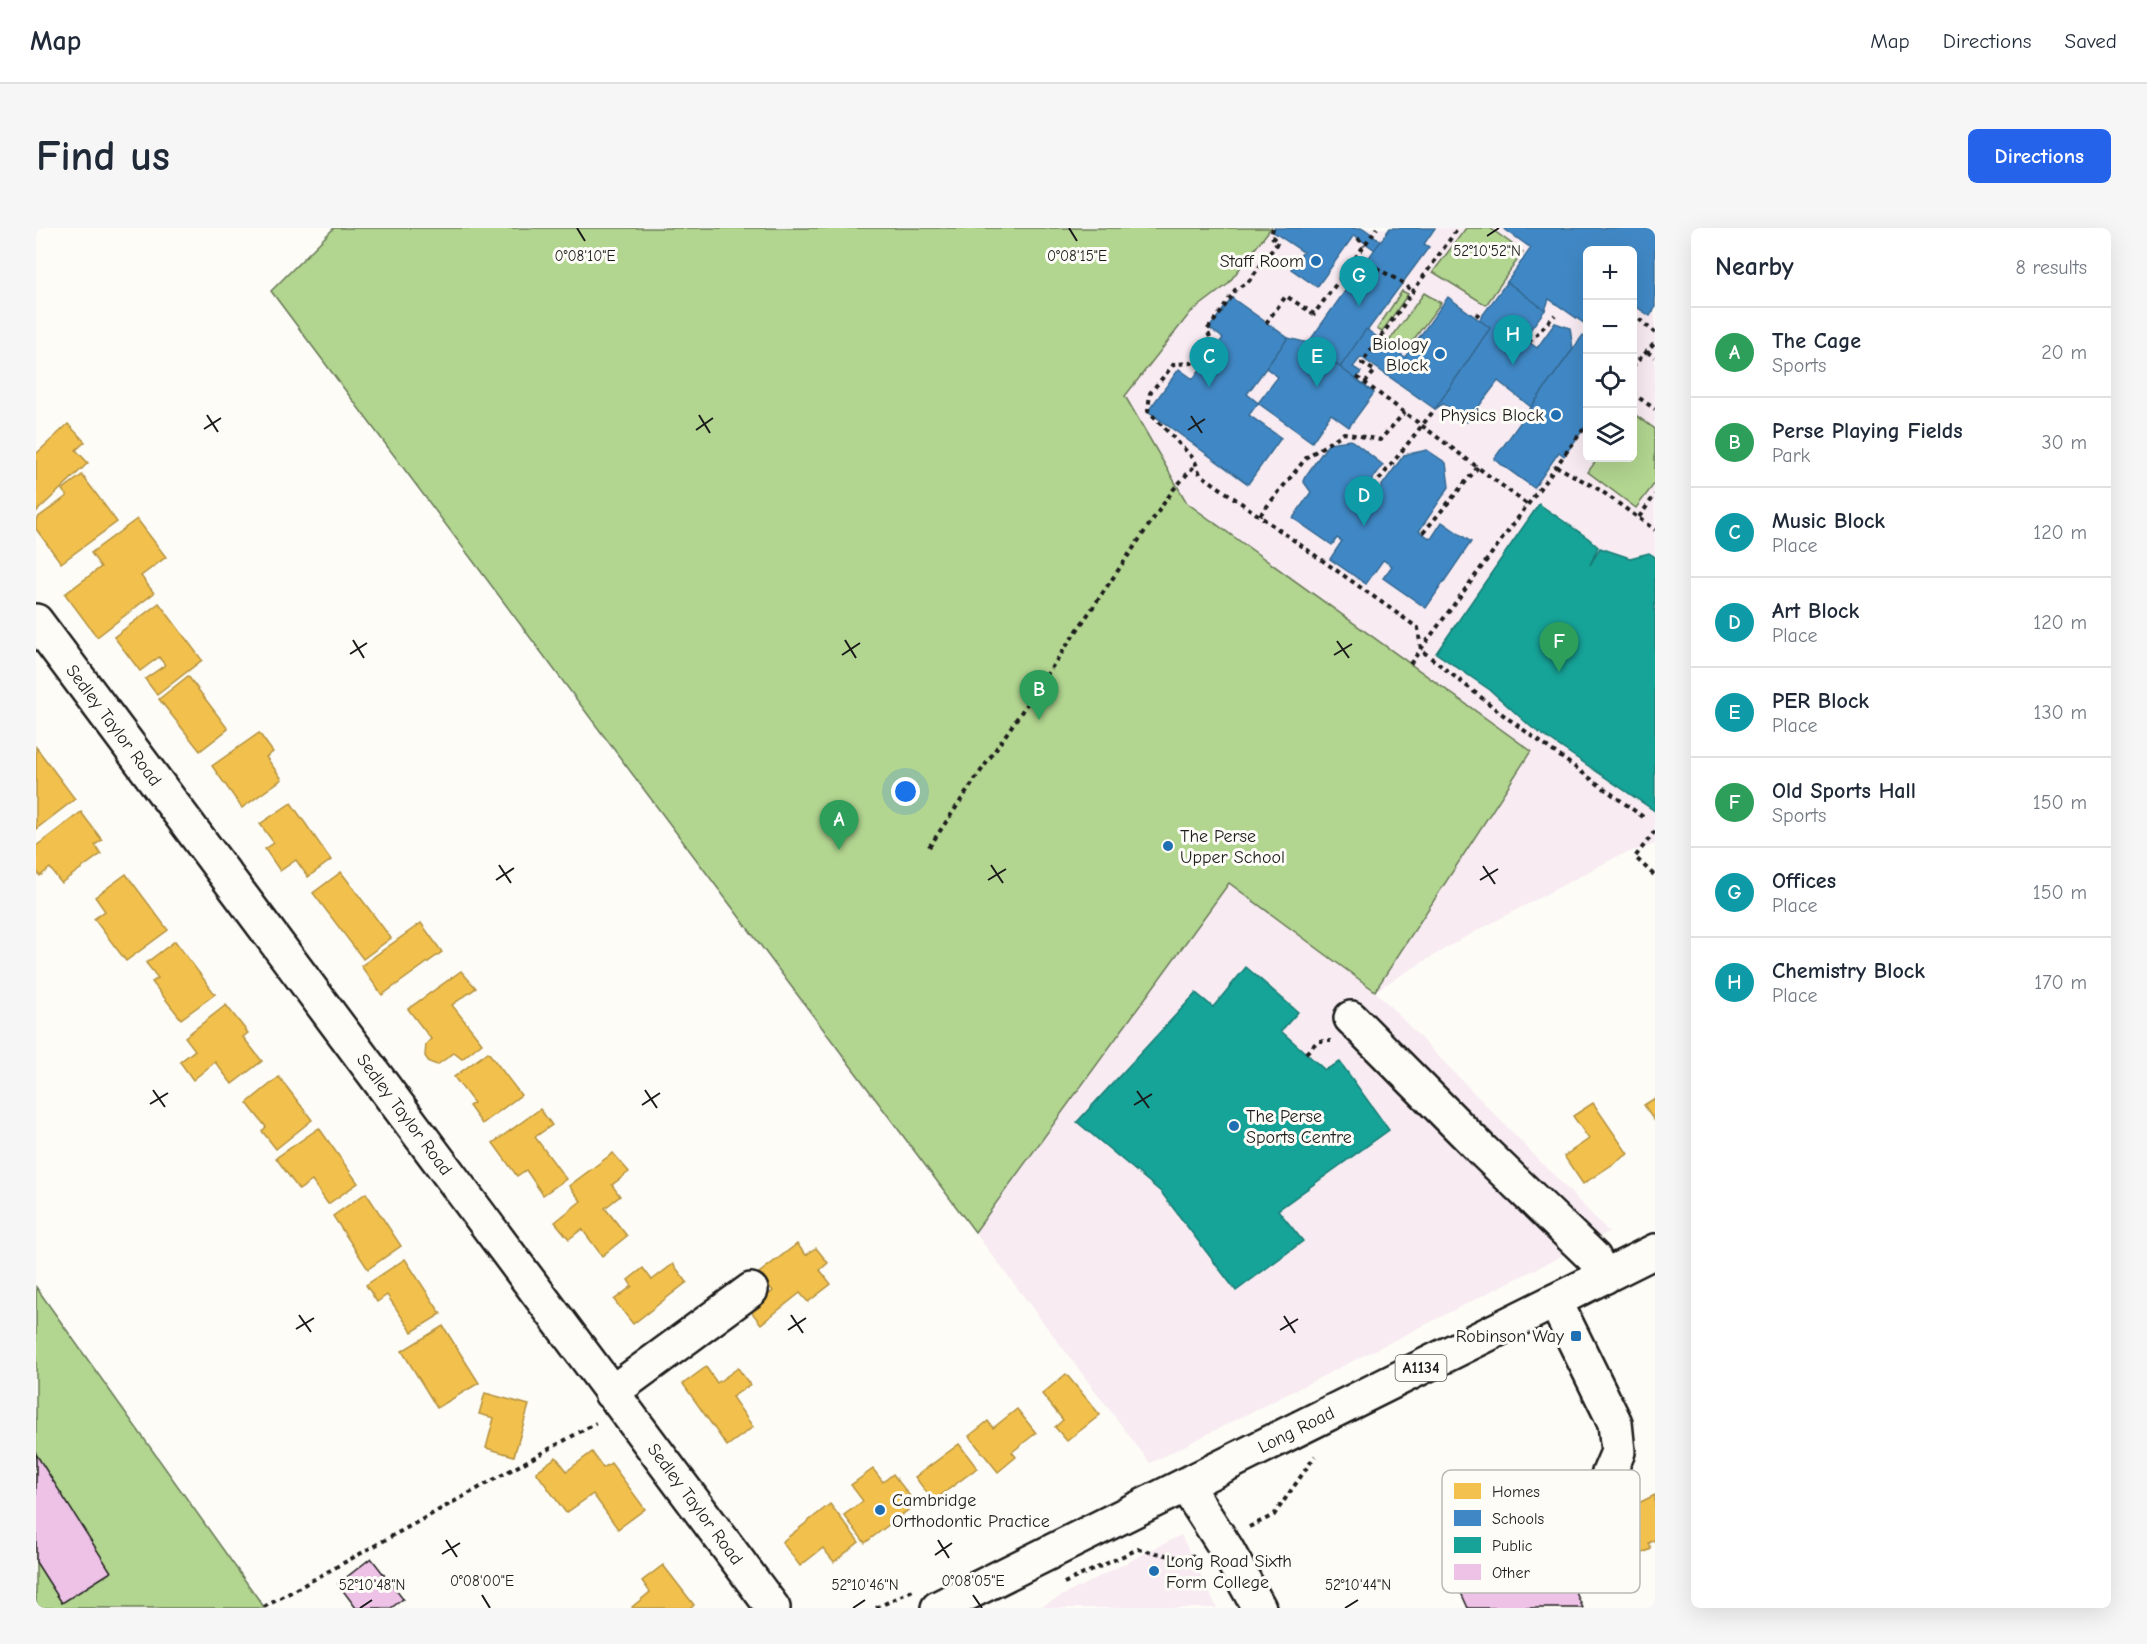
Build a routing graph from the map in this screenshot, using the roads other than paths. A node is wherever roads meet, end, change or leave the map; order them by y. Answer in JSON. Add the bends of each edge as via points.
{"nodes":[{"id":1,"x":36,"y":621,"type":"edge"},
{"id":2,"x":1351,"y":1018,"type":"dead end"},
{"id":3,"x":1655,"y":1251,"type":"edge"},
{"id":4,"x":1604,"y":1277,"type":"junction"},
{"id":5,"x":751,"y":1290,"type":"dead end"},
{"id":6,"x":1555,"y":1301,"type":"junction"},
{"id":7,"x":617,"y":1401,"type":"junction"},
{"id":8,"x":1610,"y":1470,"type":"edge"},
{"id":9,"x":1186,"y":1486,"type":"junction"},
{"id":10,"x":773,"y":1608,"type":"edge"},
{"id":11,"x":938,"y":1608,"type":"edge"},
{"id":12,"x":1259,"y":1608,"type":"edge"}],
"edges":[{"from":1,"to":7,"type":"street","name":"Sedley Taylor Road"},
{"from":2,"to":4,"type":"street","via":[[1594,1258]]},
{"from":3,"to":4,"type":"street","name":"Long Road","number":"A1134"},
{"from":4,"to":6,"type":"street","name":"Long Road","number":"A1134"},
{"from":5,"to":7,"type":"street"},
{"from":6,"to":8,"type":"street","via":[[1615,1423],[1618,1452]]},
{"from":6,"to":9,"type":"street","name":"Long Road","number":"A1134"},
{"from":7,"to":10,"type":"street","name":"Sedley Taylor Road"},
{"from":9,"to":11,"type":"street","name":"Long Road","number":"A1134"},
{"from":9,"to":12,"type":"street"}]}
